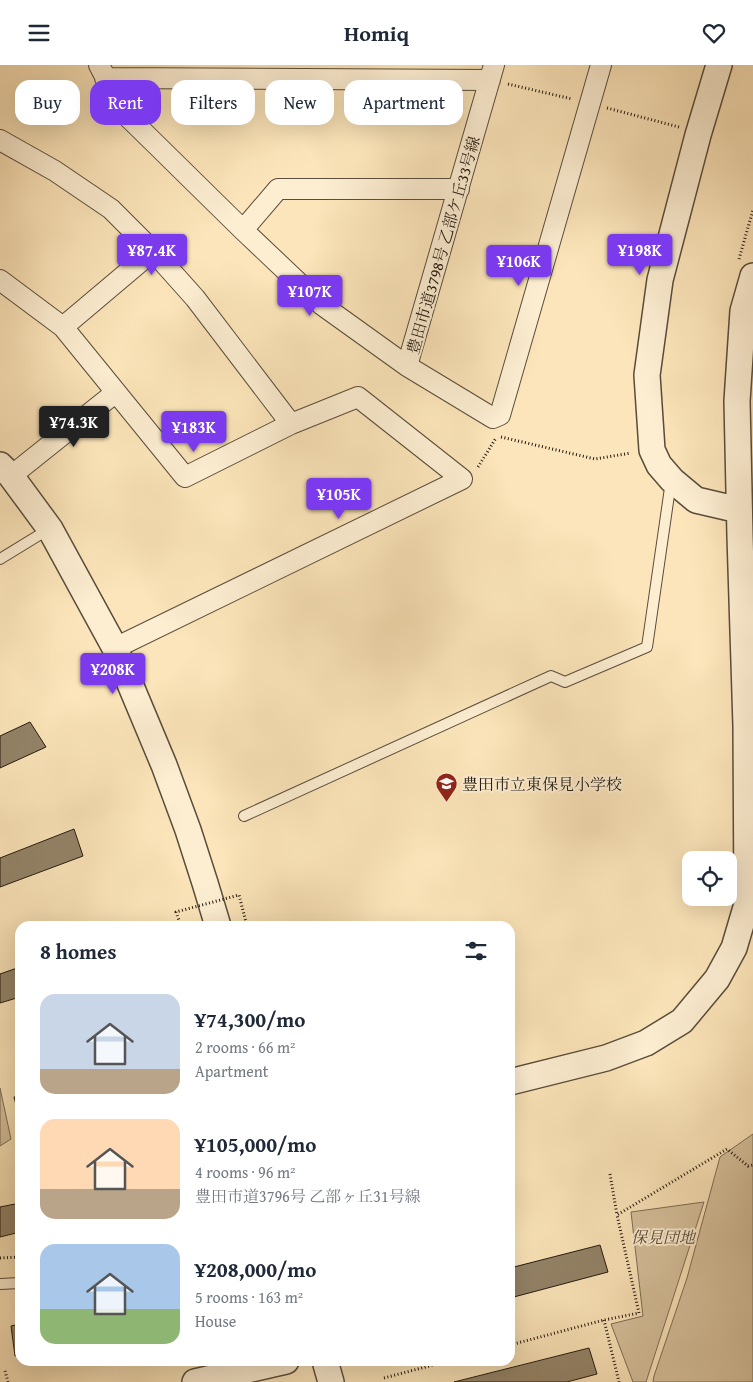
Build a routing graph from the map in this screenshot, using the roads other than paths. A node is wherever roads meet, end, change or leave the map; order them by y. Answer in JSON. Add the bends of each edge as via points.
{"nodes":[{"id":1,"x":601,"y":65,"type":"edge"},
{"id":2,"x":718,"y":65,"type":"edge"},
{"id":3,"x":102,"y":71,"type":"edge"},
{"id":4,"x":492,"y":72,"type":"edge"},
{"id":5,"x":0,"y":140,"type":"edge"},
{"id":6,"x":458,"y":189,"type":"junction"},
{"id":7,"x":243,"y":230,"type":"junction"},
{"id":8,"x":153,"y":251,"type":"junction"},
{"id":9,"x":753,"y":276,"type":"edge"},
{"id":10,"x":0,"y":279,"type":"edge"},
{"id":11,"x":63,"y":327,"type":"junction"},
{"id":12,"x":408,"y":367,"type":"junction"},
{"id":13,"x":115,"y":393,"type":"junction"},
{"id":14,"x":291,"y":425,"type":"junction"},
{"id":15,"x":6,"y":470,"type":"edge"},
{"id":16,"x":672,"y":481,"type":"junction"},
{"id":17,"x":746,"y":510,"type":"edge"},
{"id":18,"x":50,"y":529,"type":"junction"},
{"id":19,"x":0,"y":559,"type":"edge"},
{"id":20,"x":115,"y":648,"type":"junction"},
{"id":21,"x":749,"y":726,"type":"edge"},
{"id":22,"x":244,"y":816,"type":"dead end"},
{"id":23,"x":217,"y":921,"type":"edge"},
{"id":24,"x":515,"y":1081,"type":"edge"},
{"id":25,"x":15,"y":1283,"type":"edge"},
{"id":26,"x":0,"y":1284,"type":"edge"},
{"id":27,"x":264,"y":1366,"type":"edge"},
{"id":28,"x":326,"y":1366,"type":"edge"},
{"id":29,"x":195,"y":1382,"type":"edge"},
{"id":30,"x":330,"y":1382,"type":"edge"}],
"edges":[{"from":1,"to":12,"type":"street","via":[[500,415],[493,418]]},
{"from":2,"to":16,"type":"street","via":[[660,280],[647,375],[652,450]]},
{"from":3,"to":4,"type":"street"},
{"from":3,"to":7,"type":"street","via":[[124,114]]},
{"from":4,"to":6,"type":"street","name":"豊田市道3798号 乙部ケ丘33号線"},
{"from":5,"to":8,"type":"street","via":[[55,171],[111,209]]},
{"from":6,"to":7,"type":"street","via":[[278,189]]},
{"from":6,"to":12,"type":"street","name":"豊田市道3798号 乙部ケ丘33号線"},
{"from":7,"to":12,"type":"street","via":[[322,305]]},
{"from":8,"to":11,"type":"street"},
{"from":8,"to":14,"type":"street","via":[[195,298]]},
{"from":9,"to":17,"type":"street","via":[[743,311],[737,401]]},
{"from":10,"to":11,"type":"street"},
{"from":11,"to":13,"type":"street"},
{"from":13,"to":14,"type":"street","via":[[185,477]]},
{"from":13,"to":15,"type":"street"},
{"from":14,"to":20,"type":"street","via":[[358,397],[462,479]]},
{"from":15,"to":18,"type":"street"},
{"from":16,"to":17,"type":"street","via":[[696,500]]},
{"from":16,"to":22,"type":"lane","via":[[647,647],[565,682],[551,676]]},
{"from":17,"to":21,"type":"street"},
{"from":18,"to":19,"type":"lane"},
{"from":18,"to":20,"type":"street"},
{"from":20,"to":23,"type":"street","via":[[168,774]]},
{"from":21,"to":24,"type":"street","via":[[747,904],[734,948],[717,979],[682,1021],[646,1043],[606,1058]]},
{"from":25,"to":26,"type":"lane"},
{"from":27,"to":29,"type":"street"},
{"from":28,"to":30,"type":"street"}]}
